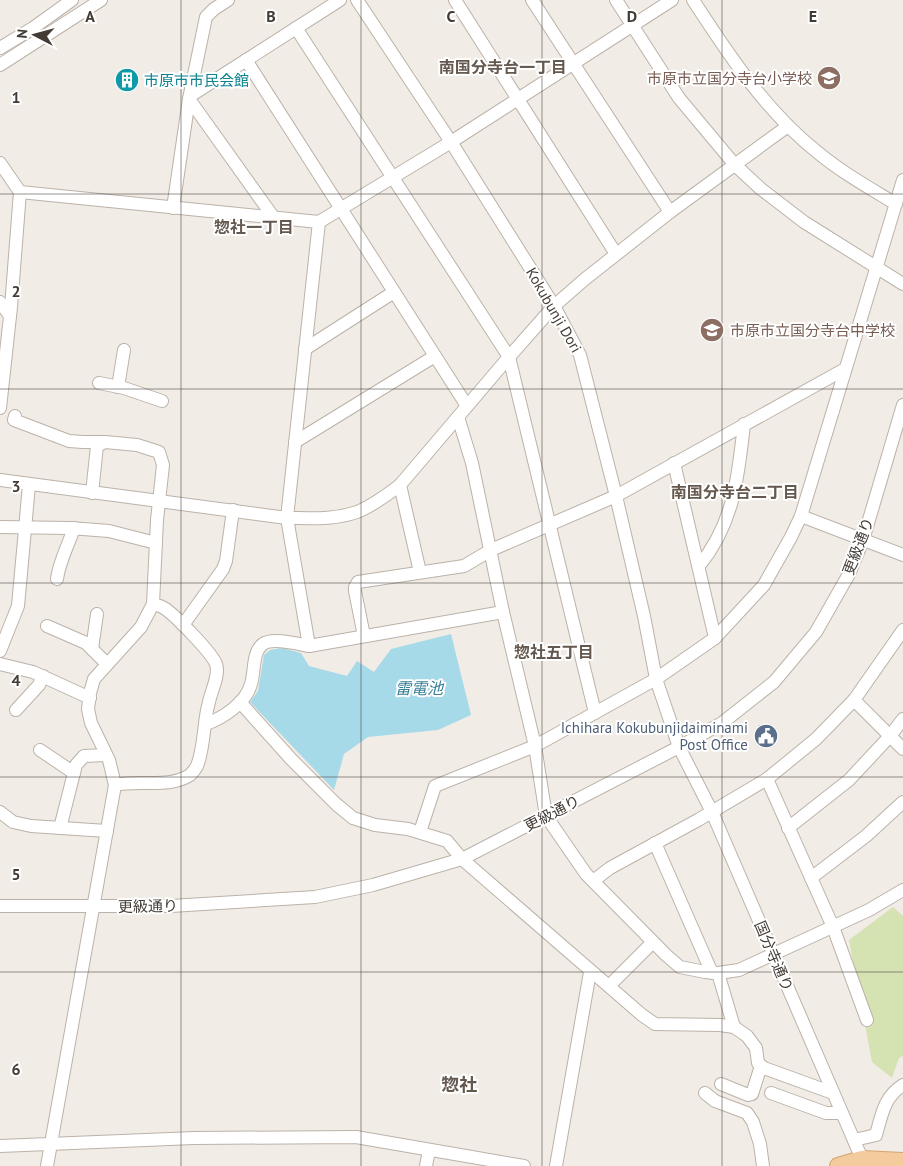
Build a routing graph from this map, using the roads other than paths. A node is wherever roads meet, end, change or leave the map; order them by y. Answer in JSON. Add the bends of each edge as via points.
{"nodes":[{"id":1,"x":72,"y":0,"type":"edge"},
{"id":2,"x":101,"y":0,"type":"edge"},
{"id":3,"x":228,"y":0,"type":"edge"},
{"id":4,"x":340,"y":0,"type":"edge"},
{"id":5,"x":357,"y":0,"type":"edge"},
{"id":6,"x":455,"y":0,"type":"edge"},
{"id":7,"x":532,"y":0,"type":"edge"},
{"id":8,"x":616,"y":0,"type":"edge"},
{"id":9,"x":672,"y":0,"type":"edge"},
{"id":10,"x":693,"y":0,"type":"edge"},
{"id":11,"x":633,"y":26,"type":"junction"},
{"id":12,"x":296,"y":28,"type":"junction"},
{"id":13,"x":0,"y":48,"type":"edge"},
{"id":14,"x":246,"y":60,"type":"junction"},
{"id":15,"x":574,"y":63,"type":"junction"},
{"id":16,"x":0,"y":65,"type":"edge"},
{"id":17,"x":190,"y":97,"type":"junction"},
{"id":18,"x":518,"y":99,"type":"junction"},
{"id":19,"x":788,"y":126,"type":"junction"},
{"id":20,"x":451,"y":142,"type":"junction"},
{"id":21,"x":0,"y":163,"type":"edge"},
{"id":22,"x":735,"y":165,"type":"junction"},
{"id":23,"x":392,"y":178,"type":"junction"},
{"id":24,"x":903,"y":180,"type":"edge"},
{"id":25,"x":20,"y":192,"type":"junction"},
{"id":26,"x":896,"y":204,"type":"junction"},
{"id":27,"x":172,"y":208,"type":"junction"},
{"id":28,"x":340,"y":209,"type":"junction"},
{"id":29,"x":670,"y":212,"type":"junction"},
{"id":30,"x":274,"y":218,"type":"junction"},
{"id":31,"x":319,"y":222,"type":"junction"},
{"id":32,"x":616,"y":254,"type":"junction"},
{"id":33,"x":876,"y":267,"type":"junction"},
{"id":34,"x":903,"y":284,"type":"edge"},
{"id":35,"x":394,"y":292,"type":"junction"},
{"id":36,"x":0,"y":302,"type":"edge"},
{"id":37,"x":554,"y":306,"type":"junction"},
{"id":38,"x":10,"y":316,"type":"junction"},
{"id":39,"x":305,"y":349,"type":"junction"},
{"id":40,"x":124,"y":350,"type":"dead end"},
{"id":41,"x":435,"y":356,"type":"junction"},
{"id":42,"x":509,"y":356,"type":"junction"},
{"id":43,"x":845,"y":369,"type":"junction"},
{"id":44,"x":99,"y":383,"type":"dead end"},
{"id":45,"x":118,"y":387,"type":"junction"},
{"id":46,"x":1,"y":389,"type":"edge"},
{"id":47,"x":162,"y":401,"type":"dead end"},
{"id":48,"x":903,"y":405,"type":"edge"},
{"id":49,"x":467,"y":406,"type":"junction"},
{"id":50,"x":0,"y":408,"type":"edge"},
{"id":51,"x":15,"y":416,"type":"dead end"},
{"id":52,"x":458,"y":417,"type":"junction"},
{"id":53,"x":744,"y":424,"type":"junction"},
{"id":54,"x":105,"y":442,"type":"junction"},
{"id":55,"x":295,"y":442,"type":"junction"},
{"id":56,"x":674,"y":464,"type":"junction"},
{"id":57,"x":0,"y":480,"type":"edge"},
{"id":58,"x":29,"y":485,"type":"junction"},
{"id":59,"x":400,"y":485,"type":"junction"},
{"id":60,"x":92,"y":493,"type":"junction"},
{"id":61,"x":616,"y":496,"type":"junction"},
{"id":62,"x":160,"y":502,"type":"junction"},
{"id":63,"x":233,"y":510,"type":"junction"},
{"id":64,"x":801,"y":516,"type":"junction"},
{"id":65,"x":287,"y":518,"type":"junction"},
{"id":66,"x":550,"y":525,"type":"junction"},
{"id":67,"x":0,"y":527,"type":"edge"},
{"id":68,"x":26,"y":528,"type":"junction"},
{"id":69,"x":74,"y":528,"type":"junction"},
{"id":70,"x":862,"y":540,"type":"junction"},
{"id":71,"x":156,"y":543,"type":"junction"},
{"id":72,"x":491,"y":550,"type":"junction"},
{"id":73,"x":903,"y":554,"type":"edge"},
{"id":74,"x":698,"y":566,"type":"junction"},
{"id":75,"x":420,"y":572,"type":"junction"},
{"id":76,"x":57,"y":580,"type":"dead end"},
{"id":77,"x":153,"y":604,"type":"junction"},
{"id":78,"x":503,"y":612,"type":"junction"},
{"id":79,"x":97,"y":614,"type":"dead end"},
{"id":80,"x":183,"y":625,"type":"junction"},
{"id":81,"x":47,"y":626,"type":"dead end"},
{"id":82,"x":903,"y":630,"type":"edge"},
{"id":83,"x":364,"y":636,"type":"junction"},
{"id":84,"x":714,"y":638,"type":"junction"},
{"id":85,"x":309,"y":646,"type":"junction"},
{"id":86,"x":92,"y":649,"type":"junction"},
{"id":87,"x":0,"y":651,"type":"edge"},
{"id":88,"x":0,"y":664,"type":"edge"},
{"id":89,"x":107,"y":664,"type":"junction"},
{"id":90,"x":43,"y":676,"type":"junction"},
{"id":91,"x":656,"y":679,"type":"junction"},
{"id":92,"x":90,"y":698,"type":"junction"},
{"id":93,"x":854,"y":700,"type":"junction"},
{"id":94,"x":240,"y":702,"type":"junction"},
{"id":95,"x":16,"y":710,"type":"dead end"},
{"id":96,"x":595,"y":713,"type":"junction"},
{"id":97,"x":903,"y":719,"type":"edge"},
{"id":98,"x":206,"y":724,"type":"junction"},
{"id":99,"x":890,"y":736,"type":"junction"},
{"id":100,"x":535,"y":746,"type":"junction"},
{"id":101,"x":679,"y":747,"type":"junction"},
{"id":102,"x":903,"y":749,"type":"edge"},
{"id":103,"x":40,"y":750,"type":"dead end"},
{"id":104,"x":106,"y":755,"type":"junction"},
{"id":105,"x":74,"y":773,"type":"junction"},
{"id":106,"x":767,"y":779,"type":"junction"},
{"id":107,"x":114,"y":785,"type":"junction"},
{"id":108,"x":903,"y":802,"type":"edge"},
{"id":109,"x":0,"y":812,"type":"edge"},
{"id":110,"x":712,"y":812,"type":"junction"},
{"id":111,"x":546,"y":816,"type":"junction"},
{"id":112,"x":60,"y":828,"type":"junction"},
{"id":113,"x":788,"y":828,"type":"junction"},
{"id":114,"x":107,"y":831,"type":"junction"},
{"id":115,"x":420,"y":832,"type":"junction"},
{"id":116,"x":655,"y":842,"type":"junction"},
{"id":117,"x":462,"y":859,"type":"junction"},
{"id":118,"x":811,"y":878,"type":"junction"},
{"id":119,"x":593,"y":881,"type":"junction"},
{"id":120,"x":903,"y":890,"type":"edge"},
{"id":121,"x":0,"y":906,"type":"edge"},
{"id":122,"x":92,"y":907,"type":"junction"},
{"id":123,"x":833,"y":927,"type":"junction"},
{"id":124,"x":653,"y":942,"type":"junction"},
{"id":125,"x":773,"y":955,"type":"junction"},
{"id":126,"x":590,"y":972,"type":"junction"},
{"id":127,"x":715,"y":973,"type":"junction"},
{"id":128,"x":609,"y":986,"type":"junction"},
{"id":129,"x":868,"y":1020,"type":"dead end"},
{"id":130,"x":734,"y":1027,"type":"junction"},
{"id":131,"x":760,"y":1066,"type":"junction"},
{"id":132,"x":721,"y":1084,"type":"dead end"},
{"id":133,"x":903,"y":1085,"type":"edge"},
{"id":134,"x":704,"y":1093,"type":"dead end"},
{"id":135,"x":771,"y":1093,"type":"dead end"},
{"id":136,"x":833,"y":1093,"type":"junction"},
{"id":137,"x":841,"y":1113,"type":"junction"},
{"id":138,"x":854,"y":1140,"type":"junction"},
{"id":139,"x":50,"y":1145,"type":"junction"},
{"id":140,"x":0,"y":1146,"type":"edge"},
{"id":141,"x":428,"y":1150,"type":"junction"},
{"id":142,"x":903,"y":1161,"type":"edge"},
{"id":143,"x":864,"y":1163,"type":"edge"},
{"id":144,"x":47,"y":1166,"type":"edge"},
{"id":145,"x":426,"y":1166,"type":"edge"},
{"id":146,"x":524,"y":1166,"type":"edge"},
{"id":147,"x":556,"y":1166,"type":"edge"},
{"id":148,"x":763,"y":1166,"type":"edge"},
{"id":149,"x":838,"y":1166,"type":"edge"}],
"edges":[{"from":1,"to":13,"type":"street"},
{"from":2,"to":16,"type":"street"},
{"from":3,"to":17,"type":"street","via":[[206,17]]},
{"from":4,"to":12,"type":"street"},
{"from":5,"to":20,"type":"street","name":"Kokubunji Dori"},
{"from":6,"to":18,"type":"street"},
{"from":7,"to":15,"type":"street"},
{"from":8,"to":11,"type":"street"},
{"from":9,"to":11,"type":"street"},
{"from":10,"to":19,"type":"street","via":[[730,57]]},
{"from":11,"to":15,"type":"street"},
{"from":11,"to":22,"type":"street","via":[[679,98]]},
{"from":12,"to":14,"type":"street"},
{"from":12,"to":23,"type":"street"},
{"from":14,"to":17,"type":"street"},
{"from":14,"to":28,"type":"street"},
{"from":15,"to":18,"type":"street"},
{"from":15,"to":29,"type":"street"},
{"from":17,"to":27,"type":"street"},
{"from":17,"to":30,"type":"street"},
{"from":18,"to":20,"type":"street"},
{"from":18,"to":32,"type":"street"},
{"from":19,"to":22,"type":"street"},
{"from":19,"to":26,"type":"street","via":[[849,176]]},
{"from":20,"to":23,"type":"street"},
{"from":20,"to":37,"type":"street","name":"Kokubunji Dori"},
{"from":21,"to":25,"type":"street"},
{"from":22,"to":29,"type":"street"},
{"from":22,"to":33,"type":"street","via":[[804,222]]},
{"from":23,"to":28,"type":"street"},
{"from":23,"to":42,"type":"street"},
{"from":24,"to":26,"type":"street"},
{"from":25,"to":27,"type":"street"},
{"from":25,"to":38,"type":"street"},
{"from":26,"to":33,"type":"street"},
{"from":27,"to":30,"type":"street"},
{"from":28,"to":31,"type":"street"},
{"from":28,"to":35,"type":"street"},
{"from":29,"to":32,"type":"street"},
{"from":30,"to":31,"type":"street"},
{"from":31,"to":39,"type":"street"},
{"from":32,"to":37,"type":"street"},
{"from":33,"to":34,"type":"street"},
{"from":33,"to":43,"type":"street"},
{"from":35,"to":39,"type":"street"},
{"from":35,"to":41,"type":"street"},
{"from":36,"to":38,"type":"street"},
{"from":37,"to":42,"type":"street"},
{"from":37,"to":61,"type":"street","name":"Kokubunji Dori","via":[[580,355]]},
{"from":38,"to":46,"type":"street"},
{"from":39,"to":55,"type":"street"},
{"from":40,"to":45,"type":"street"},
{"from":41,"to":49,"type":"street"},
{"from":41,"to":55,"type":"street"},
{"from":42,"to":49,"type":"street"},
{"from":42,"to":66,"type":"street"},
{"from":43,"to":53,"type":"street"},
{"from":43,"to":64,"type":"street"},
{"from":44,"to":45,"type":"street"},
{"from":45,"to":47,"type":"street"},
{"from":46,"to":50,"type":"street"},
{"from":48,"to":70,"type":"street","name":"更級通り"},
{"from":49,"to":52,"type":"street"},
{"from":51,"to":54,"type":"street","via":[[14,420],[69,440]]},
{"from":52,"to":59,"type":"street"},
{"from":52,"to":72,"type":"street","via":[[472,463]]},
{"from":53,"to":56,"type":"street"},
{"from":53,"to":74,"type":"street","via":[[736,488],[726,520]]},
{"from":54,"to":60,"type":"street","via":[[97,446]]},
{"from":54,"to":62,"type":"street","via":[[159,452],[164,465]]},
{"from":55,"to":65,"type":"street"},
{"from":56,"to":61,"type":"street"},
{"from":56,"to":74,"type":"street"},
{"from":57,"to":58,"type":"street"},
{"from":58,"to":60,"type":"street"},
{"from":58,"to":68,"type":"street"},
{"from":59,"to":65,"type":"street","via":[[357,512],[325,518]]},
{"from":59,"to":75,"type":"street"},
{"from":60,"to":62,"type":"street"},
{"from":61,"to":66,"type":"street"},
{"from":61,"to":91,"type":"street","name":"Kokubunji Dori"},
{"from":62,"to":63,"type":"street"},
{"from":62,"to":71,"type":"street"},
{"from":63,"to":65,"type":"street"},
{"from":63,"to":80,"type":"street","via":[[223,569]]},
{"from":64,"to":70,"type":"street"},
{"from":64,"to":84,"type":"street","via":[[764,584]]},
{"from":65,"to":85,"type":"street"},
{"from":66,"to":72,"type":"street"},
{"from":66,"to":96,"type":"street"},
{"from":67,"to":68,"type":"street"},
{"from":68,"to":69,"type":"street"},
{"from":68,"to":87,"type":"street","via":[[18,606]]},
{"from":69,"to":71,"type":"street"},
{"from":69,"to":76,"type":"street","via":[[59,564]]},
{"from":70,"to":73,"type":"street"},
{"from":70,"to":101,"type":"street","name":"更級通り","via":[[849,574],[816,632],[774,682],[722,724]]},
{"from":71,"to":77,"type":"street"},
{"from":72,"to":75,"type":"street","via":[[464,566]]},
{"from":72,"to":78,"type":"street"},
{"from":74,"to":84,"type":"street"},
{"from":75,"to":83,"type":"street","via":[[358,582],[355,591]]},
{"from":77,"to":80,"type":"street","via":[[164,608]]},
{"from":77,"to":89,"type":"street","via":[[141,627]]},
{"from":78,"to":83,"type":"street"},
{"from":78,"to":100,"type":"street"},
{"from":79,"to":86,"type":"street"},
{"from":80,"to":98,"type":"street","via":[[217,666]]},
{"from":81,"to":86,"type":"street"},
{"from":82,"to":93,"type":"street"},
{"from":83,"to":85,"type":"street"},
{"from":84,"to":91,"type":"street"},
{"from":85,"to":94,"type":"street","via":[[274,640],[263,644],[257,653],[251,687]]},
{"from":86,"to":89,"type":"street"},
{"from":88,"to":90,"type":"street"},
{"from":89,"to":92,"type":"street","via":[[94,679]]},
{"from":90,"to":92,"type":"street"},
{"from":90,"to":95,"type":"street"},
{"from":91,"to":96,"type":"street"},
{"from":91,"to":101,"type":"street","name":"Kokubunji Dori"},
{"from":92,"to":104,"type":"street","via":[[91,723]]},
{"from":93,"to":99,"type":"street"},
{"from":93,"to":106,"type":"street","via":[[816,739]]},
{"from":94,"to":98,"type":"street"},
{"from":94,"to":115,"type":"street","via":[[291,759],[353,818]]},
{"from":96,"to":100,"type":"street"},
{"from":97,"to":99,"type":"street"},
{"from":98,"to":107,"type":"street","via":[[197,765],[189,775],[166,783]]},
{"from":99,"to":102,"type":"street"},
{"from":99,"to":113,"type":"street","via":[[849,780]]},
{"from":100,"to":111,"type":"street"},
{"from":100,"to":115,"type":"street","via":[[434,786]]},
{"from":101,"to":110,"type":"street","name":"国分寺通り"},
{"from":101,"to":111,"type":"street","name":"更級通り"},
{"from":103,"to":105,"type":"street"},
{"from":104,"to":105,"type":"street","via":[[84,756]]},
{"from":104,"to":107,"type":"street"},
{"from":105,"to":112,"type":"street"},
{"from":106,"to":110,"type":"street"},
{"from":106,"to":113,"type":"street"},
{"from":107,"to":114,"type":"street"},
{"from":108,"to":118,"type":"street","via":[[866,836]]},
{"from":109,"to":112,"type":"street","via":[[14,822]]},
{"from":110,"to":116,"type":"street"},
{"from":110,"to":125,"type":"street","name":"国分寺通り"},
{"from":111,"to":117,"type":"street","name":"更級通り"},
{"from":111,"to":119,"type":"street"},
{"from":112,"to":114,"type":"street"},
{"from":113,"to":118,"type":"street"},
{"from":114,"to":122,"type":"street"},
{"from":115,"to":117,"type":"street","via":[[447,841]]},
{"from":116,"to":119,"type":"street"},
{"from":116,"to":127,"type":"street"},
{"from":117,"to":122,"type":"street","name":"更級通り","via":[[373,885],[315,897],[172,906]]},
{"from":117,"to":126,"type":"street"},
{"from":118,"to":123,"type":"street"},
{"from":119,"to":124,"type":"street"},
{"from":120,"to":123,"type":"street"},
{"from":121,"to":122,"type":"street","name":"更級通り"},
{"from":122,"to":139,"type":"street"},
{"from":123,"to":125,"type":"street"},
{"from":123,"to":129,"type":"street"},
{"from":124,"to":127,"type":"street","via":[[680,966]]},
{"from":124,"to":128,"type":"street"},
{"from":125,"to":127,"type":"street","via":[[739,970]]},
{"from":125,"to":136,"type":"street","name":"国分寺通り"},
{"from":126,"to":128,"type":"street"},
{"from":126,"to":147,"type":"street"},
{"from":127,"to":130,"type":"street"},
{"from":128,"to":130,"type":"street","via":[[655,1024]]},
{"from":130,"to":131,"type":"street","via":[[756,1048]]},
{"from":131,"to":132,"type":"street","via":[[752,1094]]},
{"from":131,"to":136,"type":"street"},
{"from":133,"to":138,"type":"street","via":[[890,1094],[876,1135]]},
{"from":134,"to":148,"type":"street","via":[[715,1101],[747,1113],[760,1144]]},
{"from":135,"to":137,"type":"street","via":[[826,1113]]},
{"from":136,"to":137,"type":"street","name":"国分寺通り"},
{"from":137,"to":138,"type":"street","name":"国分寺通り"},
{"from":138,"to":143,"type":"street","name":"国分寺通り"},
{"from":139,"to":140,"type":"street"},
{"from":139,"to":141,"type":"street","via":[[194,1138],[356,1137]]},
{"from":139,"to":144,"type":"street"},
{"from":141,"to":145,"type":"street"},
{"from":141,"to":146,"type":"street"},
{"from":142,"to":143,"type":"main road"},
{"from":143,"to":149,"type":"main road"}]}
